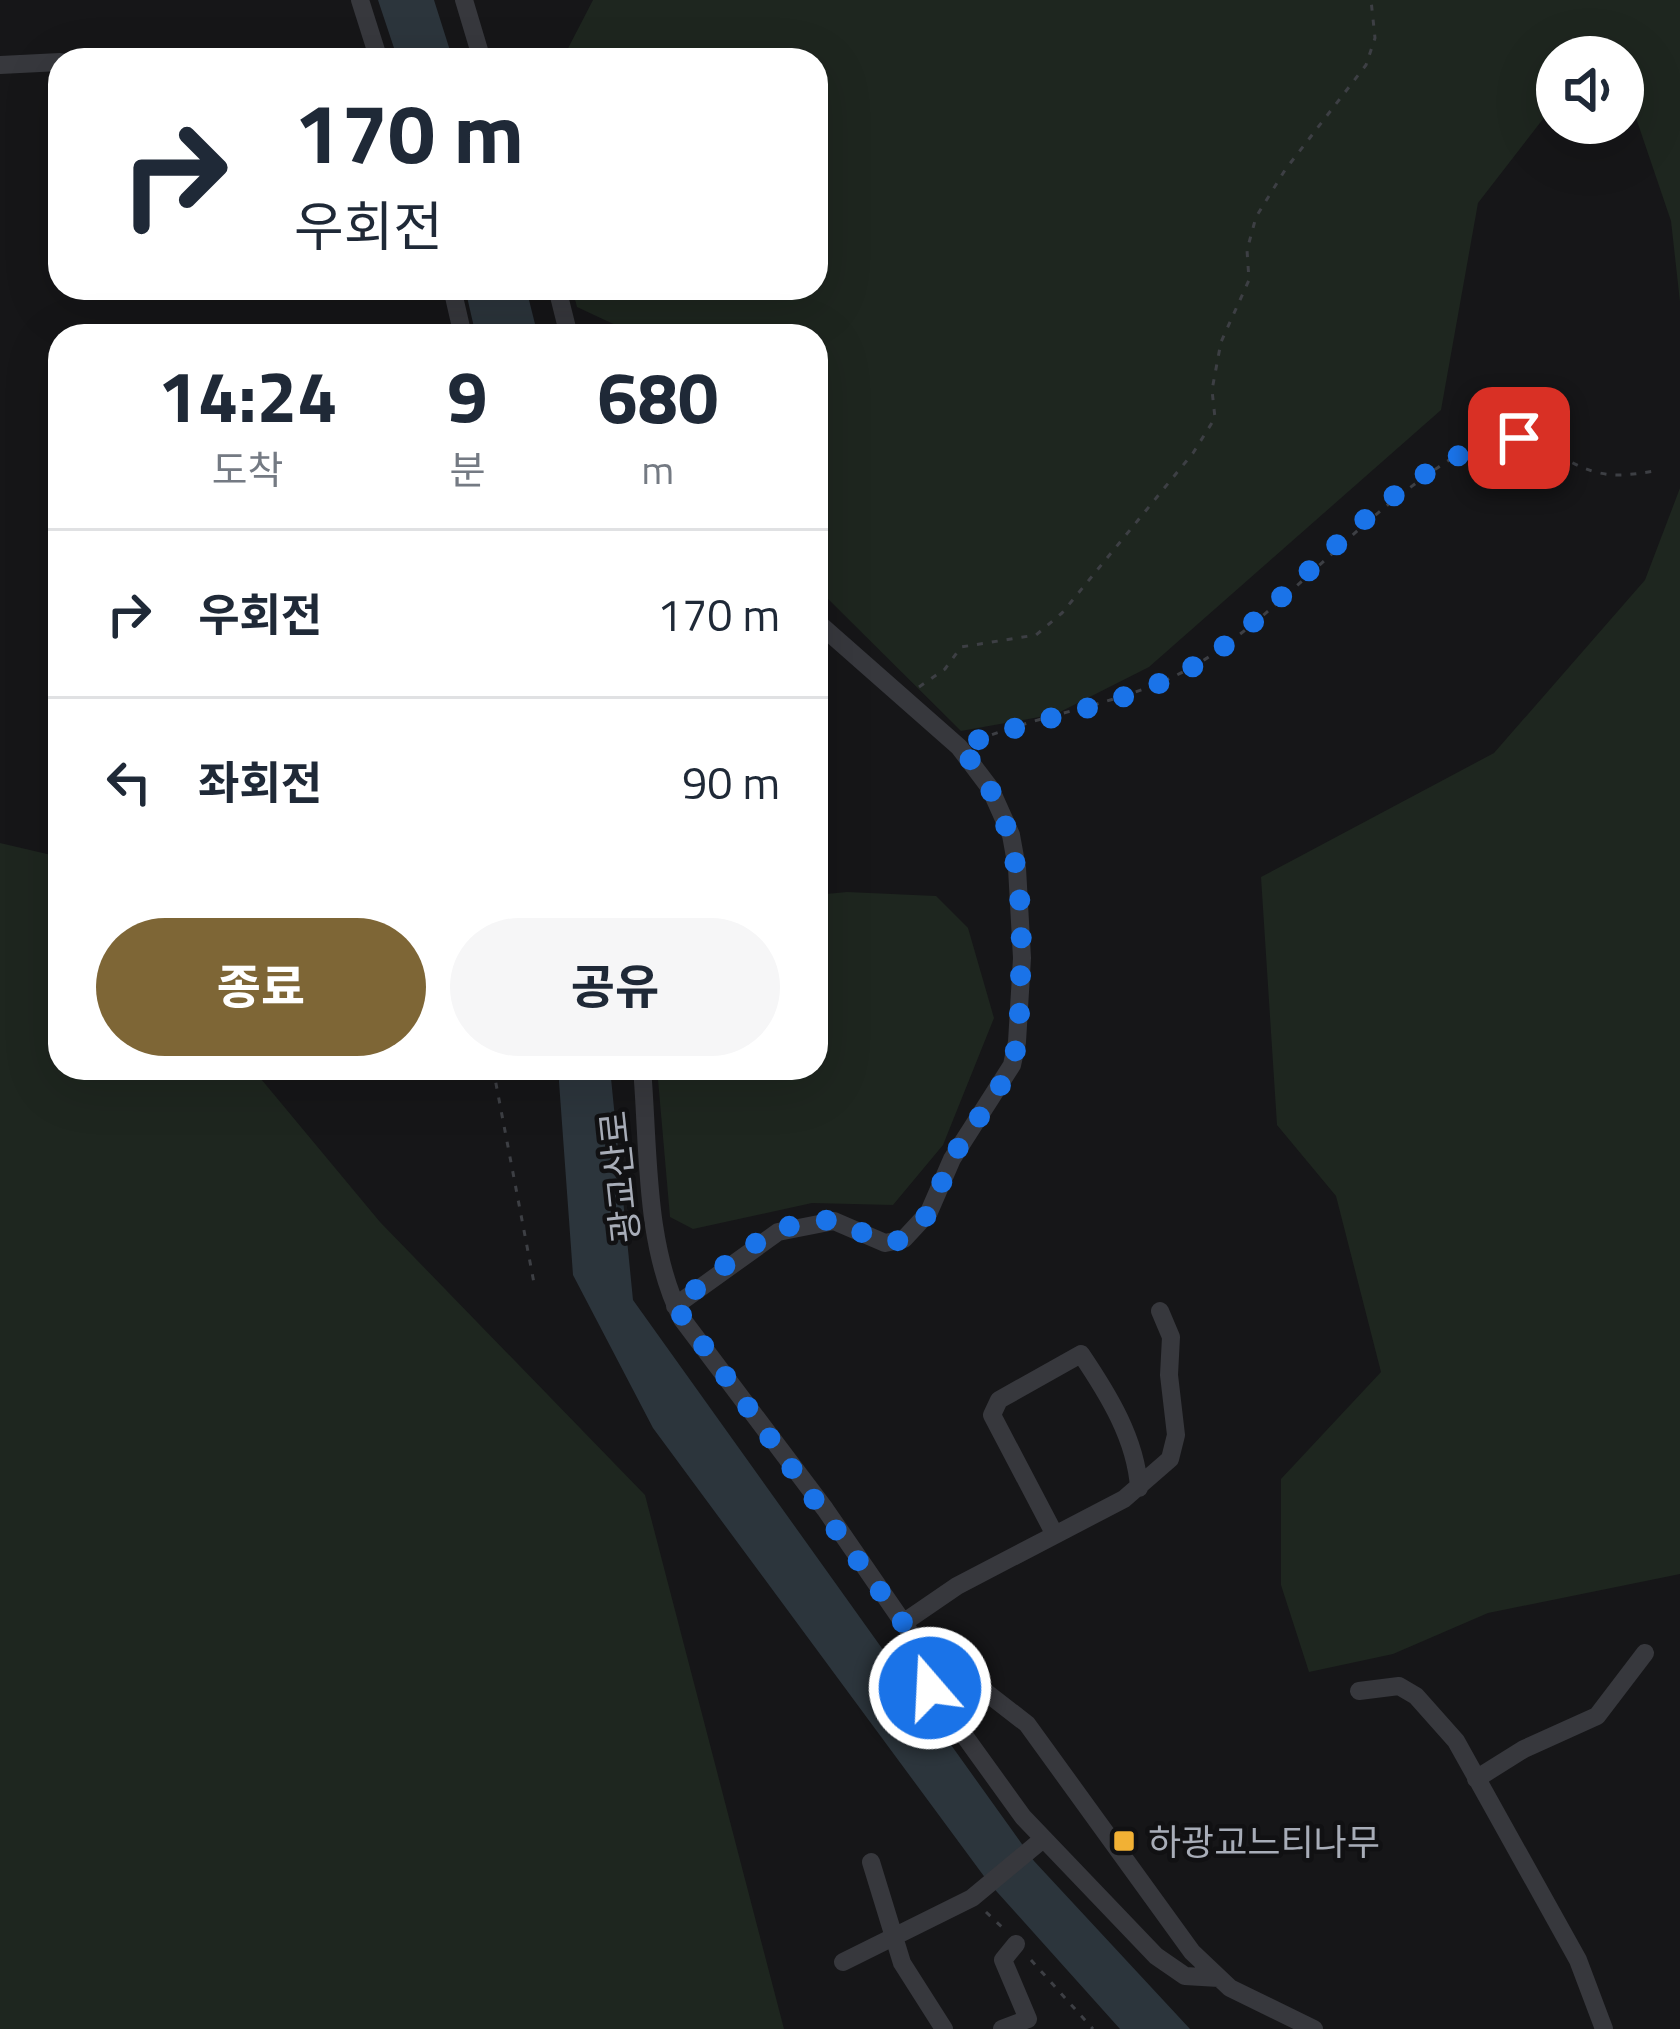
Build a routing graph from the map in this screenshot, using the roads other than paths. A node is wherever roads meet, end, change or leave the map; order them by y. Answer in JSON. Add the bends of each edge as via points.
{"nodes":[{"id":1,"x":360,"y":0,"type":"edge"},
{"id":2,"x":464,"y":0,"type":"edge"},
{"id":3,"x":375,"y":48,"type":"edge"},
{"id":4,"x":478,"y":48,"type":"edge"},
{"id":5,"x":48,"y":63,"type":"edge"},
{"id":6,"x":0,"y":65,"type":"edge"},
{"id":7,"x":828,"y":632,"type":"edge"},
{"id":8,"x":643,"y":1080,"type":"edge"},
{"id":9,"x":675,"y":1306,"type":"junction"},
{"id":10,"x":1160,"y":1311,"type":"dead end"},
{"id":11,"x":1138,"y":1488,"type":"junction"},
{"id":12,"x":1055,"y":1535,"type":"junction"},
{"id":13,"x":903,"y":1623,"type":"junction"},
{"id":14,"x":924,"y":1644,"type":"junction"},
{"id":15,"x":1645,"y":1653,"type":"dead end"},
{"id":16,"x":1359,"y":1691,"type":"dead end"},
{"id":17,"x":1476,"y":1779,"type":"junction"},
{"id":18,"x":1037,"y":1844,"type":"junction"},
{"id":19,"x":872,"y":1862,"type":"dead end"},
{"id":20,"x":894,"y":1936,"type":"junction"},
{"id":21,"x":1016,"y":1944,"type":"road end"},
{"id":22,"x":843,"y":1962,"type":"dead end"},
{"id":23,"x":1219,"y":1978,"type":"junction"},
{"id":24,"x":944,"y":2029,"type":"edge"},
{"id":25,"x":1002,"y":2029,"type":"edge"},
{"id":26,"x":1314,"y":2029,"type":"edge"},
{"id":27,"x":1604,"y":2029,"type":"edge"}],
"edges":[{"from":1,"to":3,"type":"street"},
{"from":2,"to":4,"type":"street"},
{"from":5,"to":6,"type":"street"},
{"from":7,"to":9,"type":"street","via":[[959,747],[990,788],[1011,836],[1022,958],[1012,1065],[952,1159],[929,1212],[904,1239],[886,1243],[834,1221],[778,1232]]},
{"from":8,"to":9,"type":"street","name":"광교산로","via":[[657,1238]]},
{"from":9,"to":13,"type":"street","name":"광교산로"},
{"from":10,"to":11,"type":"street","via":[[1171,1337],[1176,1435],[1170,1459]]},
{"from":11,"to":12,"type":"street"},
{"from":11,"to":12,"type":"street","via":[[1109,1396],[1081,1354],[999,1400],[992,1415]]},
{"from":12,"to":13,"type":"street"},
{"from":13,"to":14,"type":"street","name":"광교산로"},
{"from":14,"to":18,"type":"street","via":[[930,1688]]},
{"from":14,"to":23,"type":"street","name":"광교산로","via":[[1027,1724],[1173,1929]]},
{"from":15,"to":17,"type":"street","via":[[1598,1716]]},
{"from":16,"to":17,"type":"street","via":[[1399,1686],[1416,1696],[1456,1741]]},
{"from":17,"to":27,"type":"street","via":[[1578,1960]]},
{"from":18,"to":20,"type":"street","via":[[975,1894]]},
{"from":18,"to":23,"type":"street","via":[[1156,1956],[1185,1976]]},
{"from":19,"to":20,"type":"street"},
{"from":20,"to":22,"type":"street"},
{"from":20,"to":24,"type":"street"},
{"from":21,"to":25,"type":"street","via":[[1004,1960],[1028,2019]]},
{"from":23,"to":26,"type":"street","name":"광교산로"}]}
